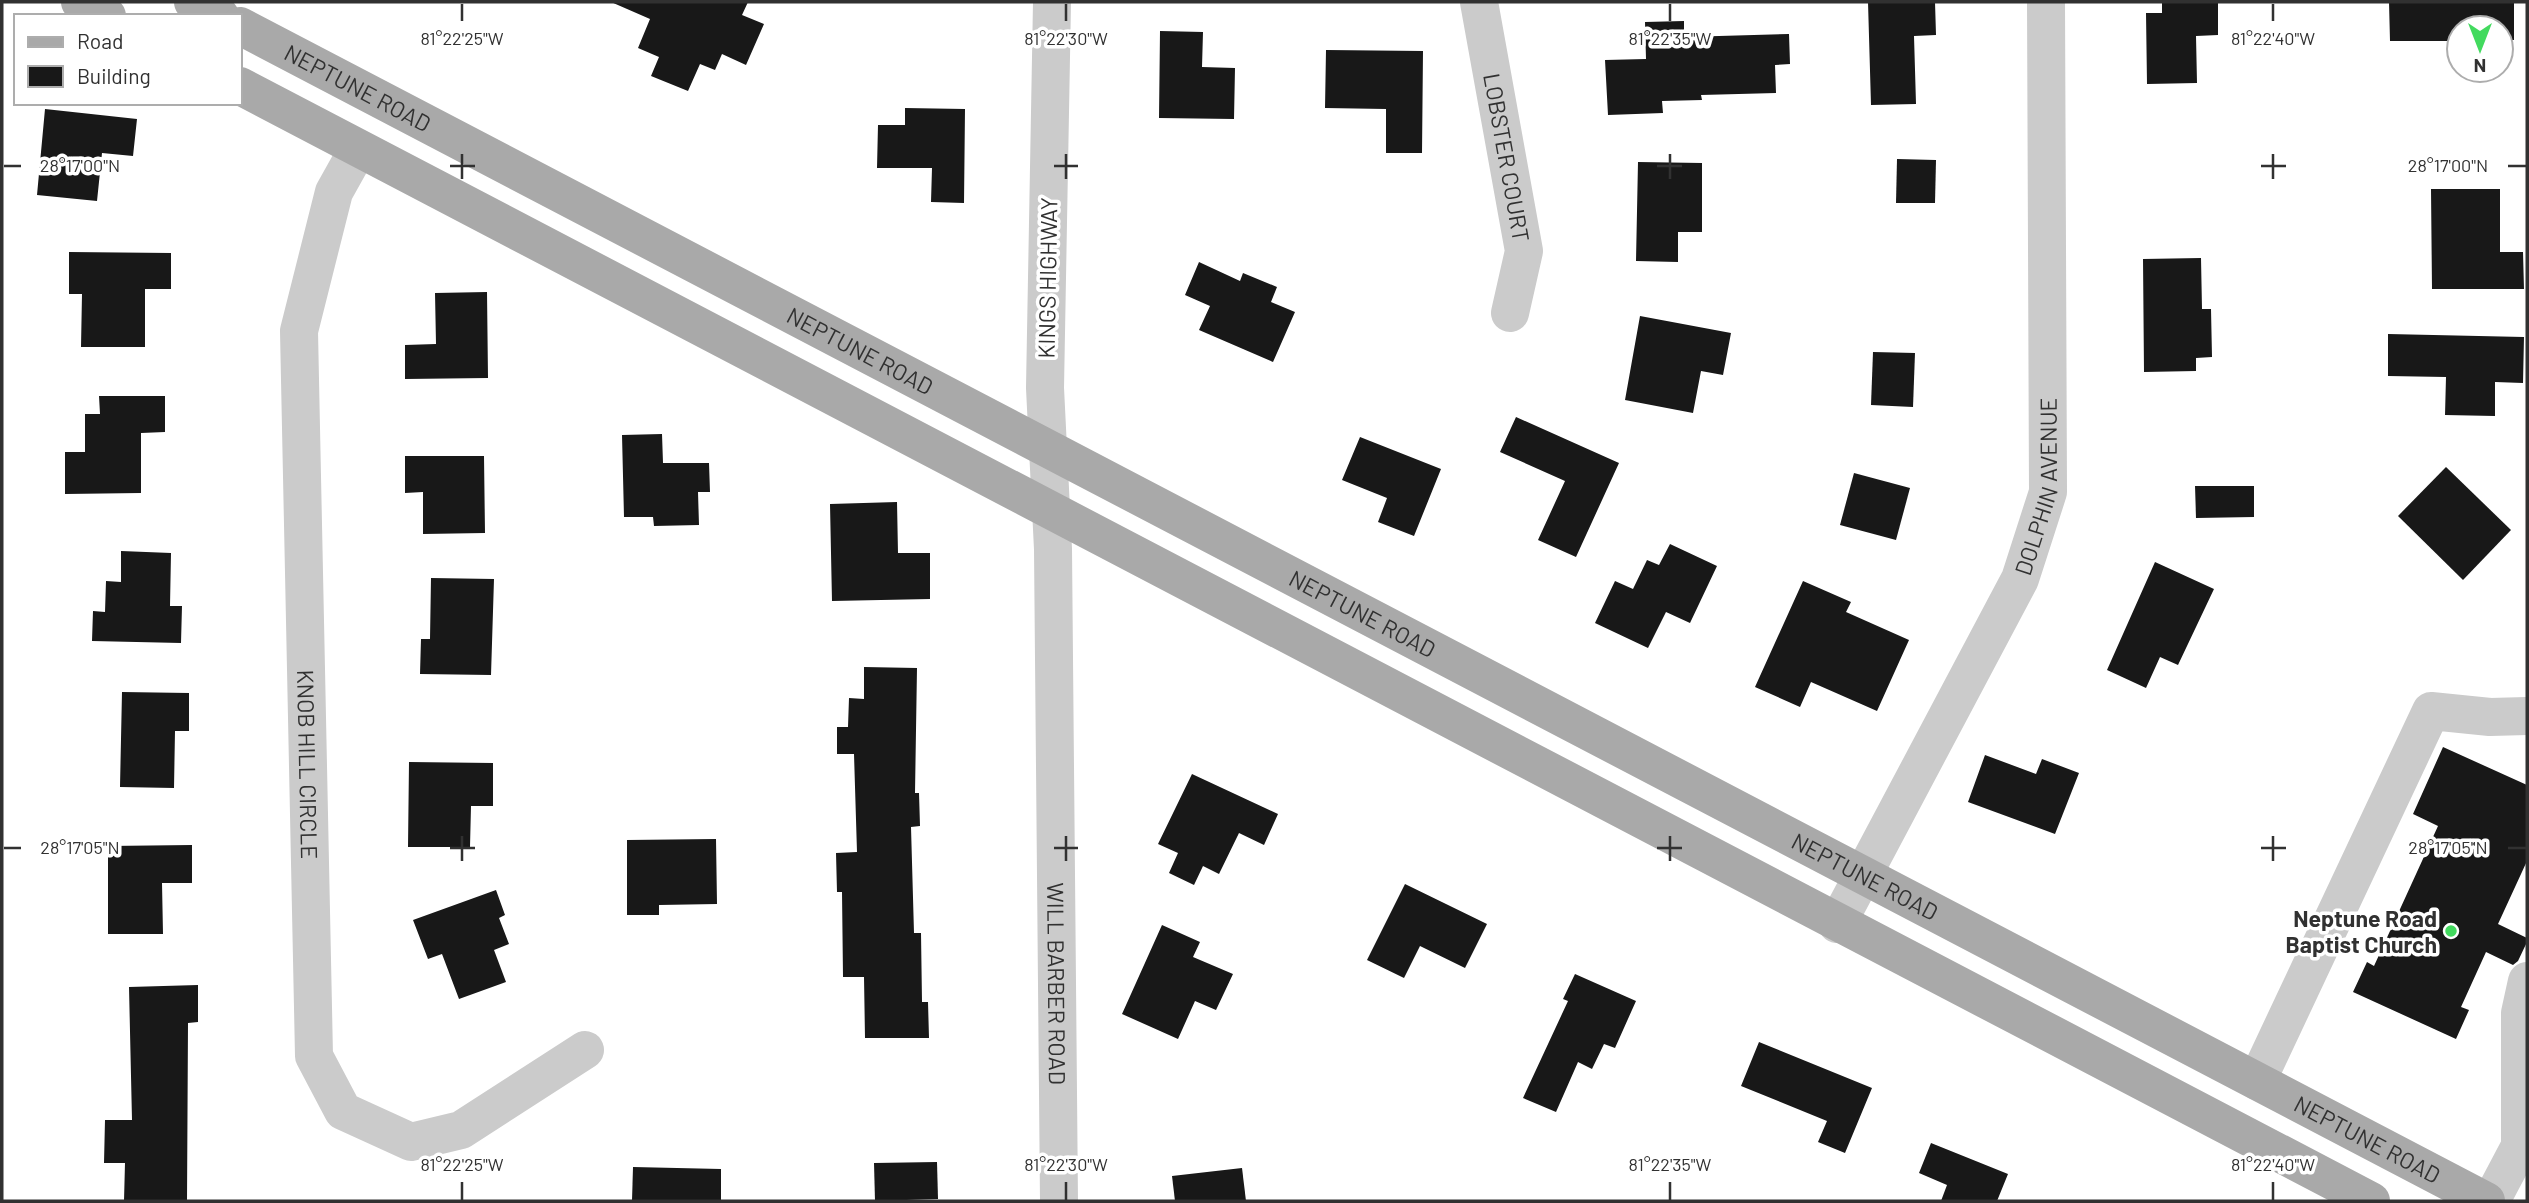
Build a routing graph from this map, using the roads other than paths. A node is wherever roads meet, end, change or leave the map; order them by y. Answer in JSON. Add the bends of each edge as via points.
{"nodes":[{"id":1,"x":80,"y":2,"type":"edge"},
{"id":2,"x":193,"y":2,"type":"edge"},
{"id":3,"x":1052,"y":2,"type":"edge"},
{"id":4,"x":1479,"y":2,"type":"edge"},
{"id":5,"x":2046,"y":2,"type":"edge"},
{"id":6,"x":103,"y":14,"type":"edge"},
{"id":7,"x":216,"y":14,"type":"edge"},
{"id":8,"x":242,"y":27,"type":"edge"},
{"id":9,"x":242,"y":87,"type":"edge"},
{"id":10,"x":358,"y":149,"type":"junction"},
{"id":11,"x":1510,"y":313,"type":"dead end"},
{"id":12,"x":1048,"y":446,"type":"junction"},
{"id":13,"x":1050,"y":513,"type":"junction"},
{"id":14,"x":2527,"y":716,"type":"edge"},
{"id":15,"x":1862,"y":874,"type":"junction"},
{"id":16,"x":1837,"y":924,"type":"junction"},
{"id":17,"x":2527,"y":981,"type":"edge"},
{"id":18,"x":585,"y":1050,"type":"dead end"},
{"id":19,"x":2257,"y":1081,"type":"junction"},
{"id":20,"x":1059,"y":1201,"type":"edge"},
{"id":21,"x":2371,"y":1201,"type":"edge"},
{"id":22,"x":2489,"y":1201,"type":"edge"}],
"edges":[{"from":1,"to":6,"type":"main road"},
{"from":2,"to":7,"type":"main road"},
{"from":3,"to":12,"type":"street","name":"KINGS HIGHWAY","via":[[1045,388]]},
{"from":4,"to":11,"type":"street","name":"LOBSTER COURT","via":[[1524,251]]},
{"from":5,"to":15,"type":"street","name":"DOLPHIN AVENUE","via":[[2048,492],[2020,579]]},
{"from":8,"to":12,"type":"main road","name":"NEPTUNE ROAD"},
{"from":9,"to":10,"type":"main road"},
{"from":10,"to":13,"type":"main road"},
{"from":10,"to":18,"type":"street","name":"KNOB HILL CIRCLE","via":[[334,192],[299,331],[314,1056],[343,1111],[411,1142],[461,1130]]},
{"from":12,"to":13,"type":"street","name":"KINGS HIGHWAY"},
{"from":12,"to":15,"type":"main road","name":"NEPTUNE ROAD","via":[[1472,673]]},
{"from":13,"to":16,"type":"main road"},
{"from":13,"to":20,"type":"street","name":"WILL BARBER ROAD"},
{"from":14,"to":19,"type":"street","via":[[2431,711]]},
{"from":15,"to":16,"type":"street","name":"DOLPHIN AVENUE"},
{"from":15,"to":19,"type":"main road","name":"NEPTUNE ROAD"},
{"from":16,"to":21,"type":"main road"},
{"from":17,"to":22,"type":"street","via":[[2520,1013],[2519,1146]]},
{"from":19,"to":22,"type":"main road","name":"NEPTUNE ROAD"}]}
